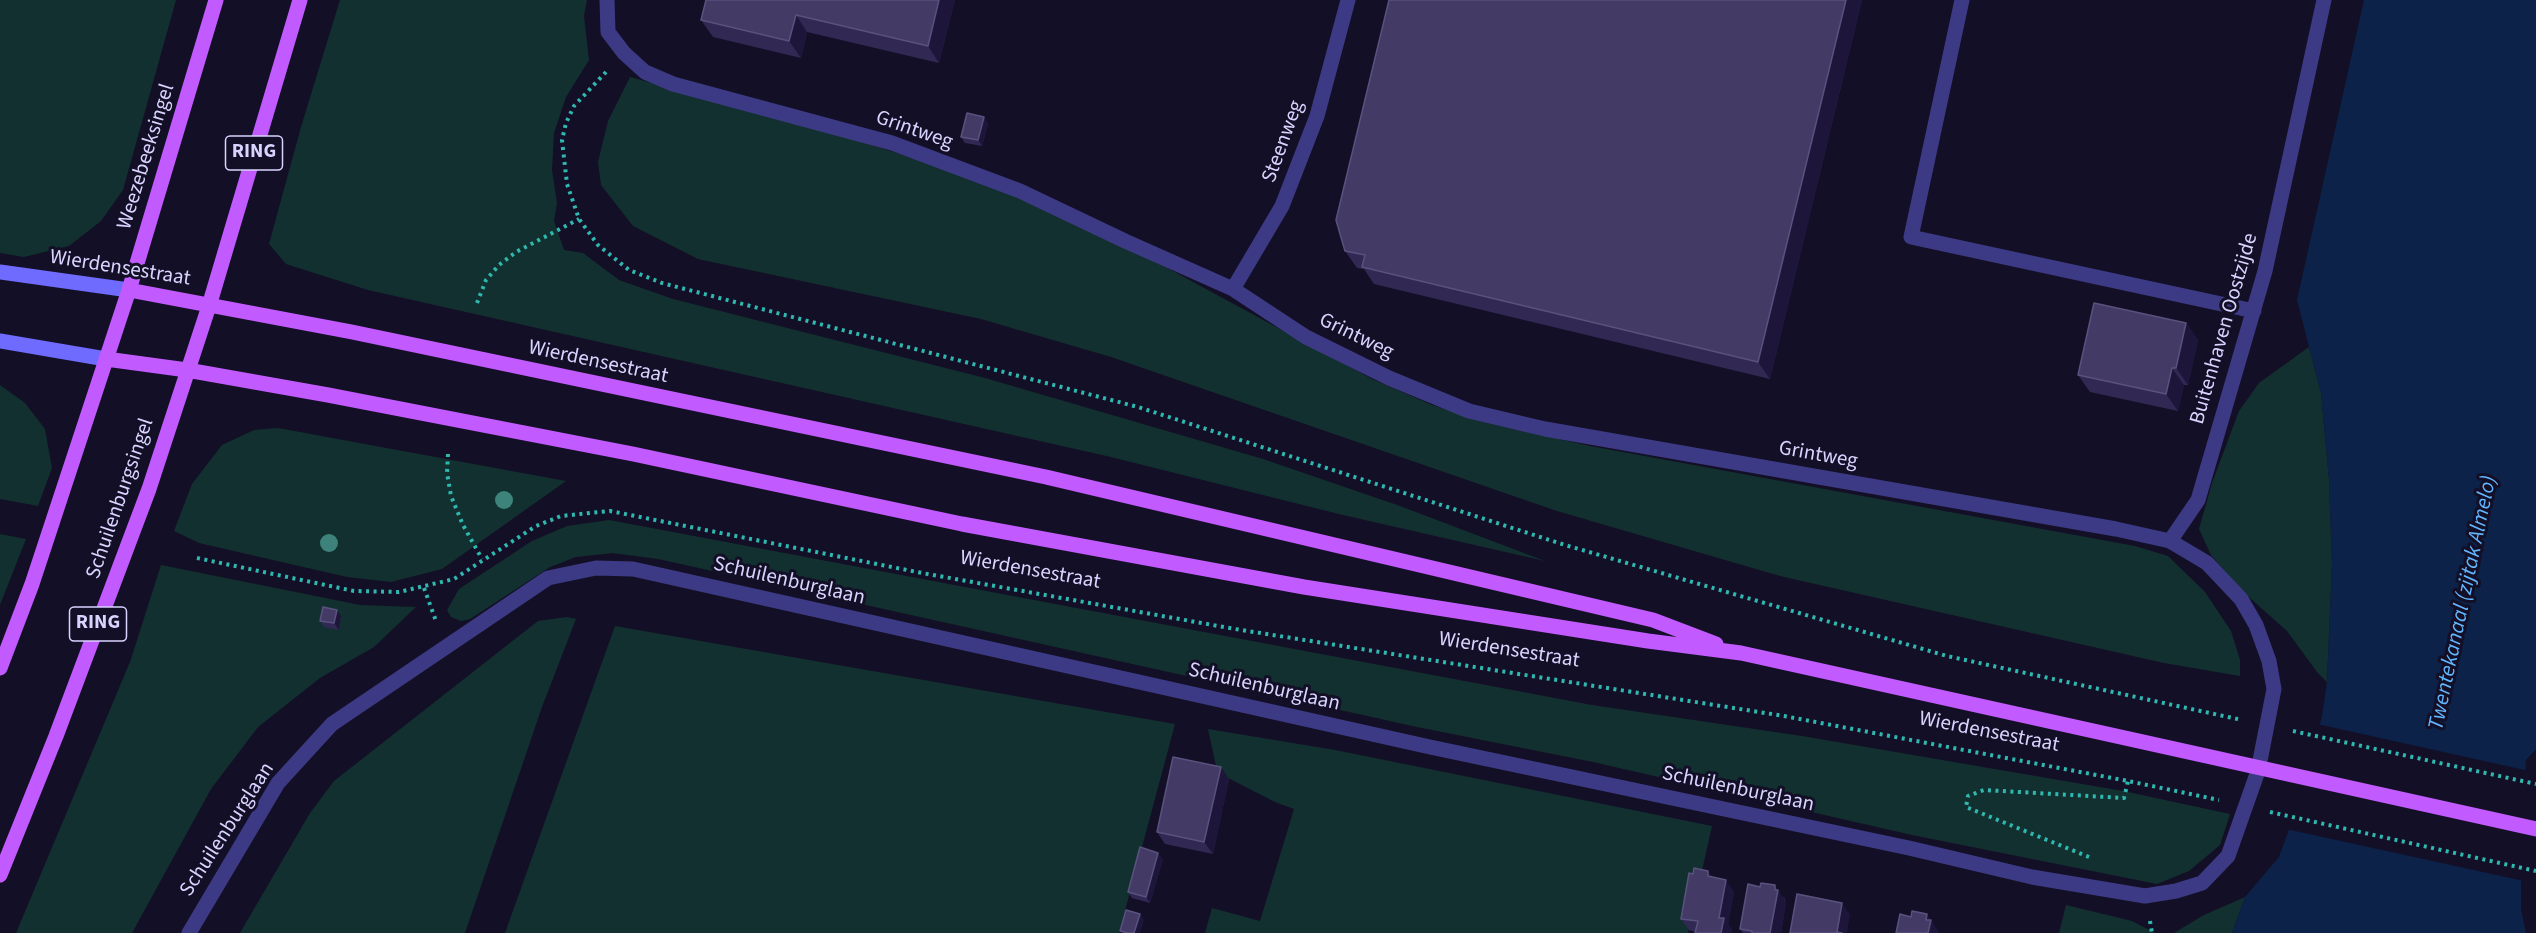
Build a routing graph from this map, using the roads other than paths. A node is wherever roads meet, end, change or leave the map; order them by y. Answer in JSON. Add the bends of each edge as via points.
{"nodes":[{"id":1,"x":216,"y":0,"type":"edge"},
{"id":2,"x":300,"y":0,"type":"edge"},
{"id":3,"x":607,"y":0,"type":"edge"},
{"id":4,"x":1348,"y":0,"type":"edge"},
{"id":5,"x":1962,"y":0,"type":"edge"},
{"id":6,"x":2324,"y":0,"type":"edge"},
{"id":7,"x":0,"y":272,"type":"edge"},
{"id":8,"x":1233,"y":289,"type":"junction"},
{"id":9,"x":129,"y":290,"type":"junction"},
{"id":10,"x":209,"y":306,"type":"junction"},
{"id":11,"x":2254,"y":311,"type":"junction"},
{"id":12,"x":0,"y":341,"type":"edge"},
{"id":13,"x":106,"y":359,"type":"junction"},
{"id":14,"x":187,"y":370,"type":"junction"},
{"id":15,"x":2170,"y":541,"type":"junction"},
{"id":16,"x":1741,"y":654,"type":"junction"},
{"id":17,"x":0,"y":668,"type":"edge"},
{"id":18,"x":2536,"y":829,"type":"edge"},
{"id":19,"x":0,"y":875,"type":"edge"},
{"id":20,"x":189,"y":933,"type":"edge"}],
"edges":[{"from":1,"to":9,"type":"main road","name":"Weezebeeksingel"},
{"from":2,"to":10,"type":"main road","number":"RING"},
{"from":3,"to":8,"type":"street","name":"Grintweg","via":[[608,32],[645,72],[674,84],[892,143],[1020,191]]},
{"from":4,"to":8,"type":"street","name":"Steenweg","via":[[1317,116],[1282,206]]},
{"from":5,"to":11,"type":"street","via":[[1911,237]]},
{"from":6,"to":11,"type":"street","name":"Buitenhaven Oostzijde"},
{"from":7,"to":9,"type":"main road","name":"Wierdensestraat"},
{"from":8,"to":15,"type":"street","name":"Grintweg","via":[[1306,337],[1389,378],[1469,411],[1545,429]]},
{"from":9,"to":10,"type":"main road","name":"Wierdensestraat"},
{"from":9,"to":13,"type":"main road","name":"Weezebeeksingel"},
{"from":10,"to":14,"type":"main road","number":"RING"},
{"from":10,"to":16,"type":"main road","name":"Wierdensestraat","via":[[352,332],[1046,477],[1653,620]]},
{"from":11,"to":15,"type":"street","name":"Buitenhaven Oostzijde","via":[[2198,500]]},
{"from":12,"to":13,"type":"main road","name":"Wierdensestraat"},
{"from":13,"to":14,"type":"main road","name":"Wierdensestraat"},
{"from":13,"to":17,"type":"main road","via":[[32,584]]},
{"from":14,"to":16,"type":"main road","name":"Wierdensestraat","via":[[633,453],[962,524],[1304,587]]},
{"from":14,"to":19,"type":"main road","name":"Schuilenburgsingel","number":"RING","via":[[145,499]]},
{"from":15,"to":20,"type":"street","name":"Schuilenburglaan","via":[[2207,563],[2241,599],[2256,624],[2274,689],[2258,771],[2228,856],[2202,883],[2176,891],[2145,896],[2032,877],[633,569],[596,568],[548,578],[332,724],[278,783]]},
{"from":16,"to":18,"type":"main road","name":"Wierdensestraat"}]}
